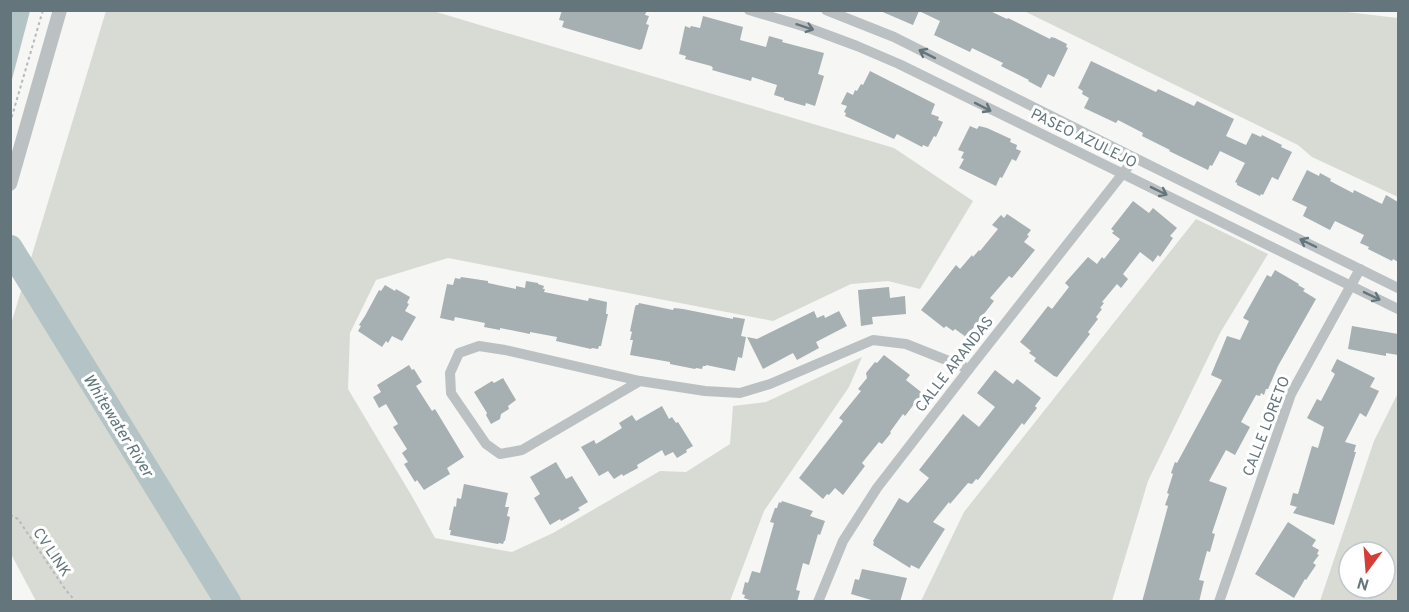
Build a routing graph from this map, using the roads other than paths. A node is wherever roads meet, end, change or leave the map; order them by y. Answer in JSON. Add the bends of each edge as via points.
{"nodes":[{"id":1,"x":60,"y":10,"type":"edge"},
{"id":2,"x":749,"y":10,"type":"edge"},
{"id":3,"x":826,"y":10,"type":"edge"},
{"id":4,"x":1135,"y":158,"type":"junction"},
{"id":5,"x":1123,"y":174,"type":"junction"},
{"id":6,"x":10,"y":184,"type":"edge"},
{"id":7,"x":1360,"y":269,"type":"junction"},
{"id":8,"x":1351,"y":285,"type":"junction"},
{"id":9,"x":1398,"y":288,"type":"edge"},
{"id":10,"x":1398,"y":309,"type":"edge"},
{"id":11,"x":969,"y":369,"type":"junction"},
{"id":12,"x":639,"y":381,"type":"junction"},
{"id":13,"x":818,"y":602,"type":"edge"},
{"id":14,"x":1219,"y":602,"type":"edge"}],
"edges":[{"from":1,"to":6,"type":"street"},
{"from":2,"to":5,"type":"street","name":"PASEO AZULEJO","one_way":true,"via":[[806,27],[899,64]]},
{"from":4,"to":3,"type":"street","name":"PASEO AZULEJO","one_way":true,"via":[[894,37]]},
{"from":4,"to":5,"type":"street","name":"CALLE ARANDAS"},
{"from":7,"to":4,"type":"street","name":"PASEO AZULEJO","one_way":true},
{"from":5,"to":8,"type":"street","name":"PASEO AZULEJO","one_way":true},
{"from":5,"to":11,"type":"street","name":"CALLE ARANDAS"},
{"from":7,"to":8,"type":"street","name":"CALLE LORETO"},
{"from":7,"to":9,"type":"street","name":"PASEO AZULEJO"},
{"from":8,"to":10,"type":"street","name":"PASEO AZULEJO","one_way":true},
{"from":8,"to":14,"type":"street","name":"CALLE LORETO","via":[[1291,394]]},
{"from":11,"to":12,"type":"street","via":[[906,344],[873,340],[740,393]]},
{"from":11,"to":13,"type":"street","name":"CALLE ARANDAS","via":[[848,532]]},
{"from":12,"to":12,"type":"street","via":[[479,346],[459,353],[450,373],[452,393],[486,444],[500,454],[522,450]]}]}
